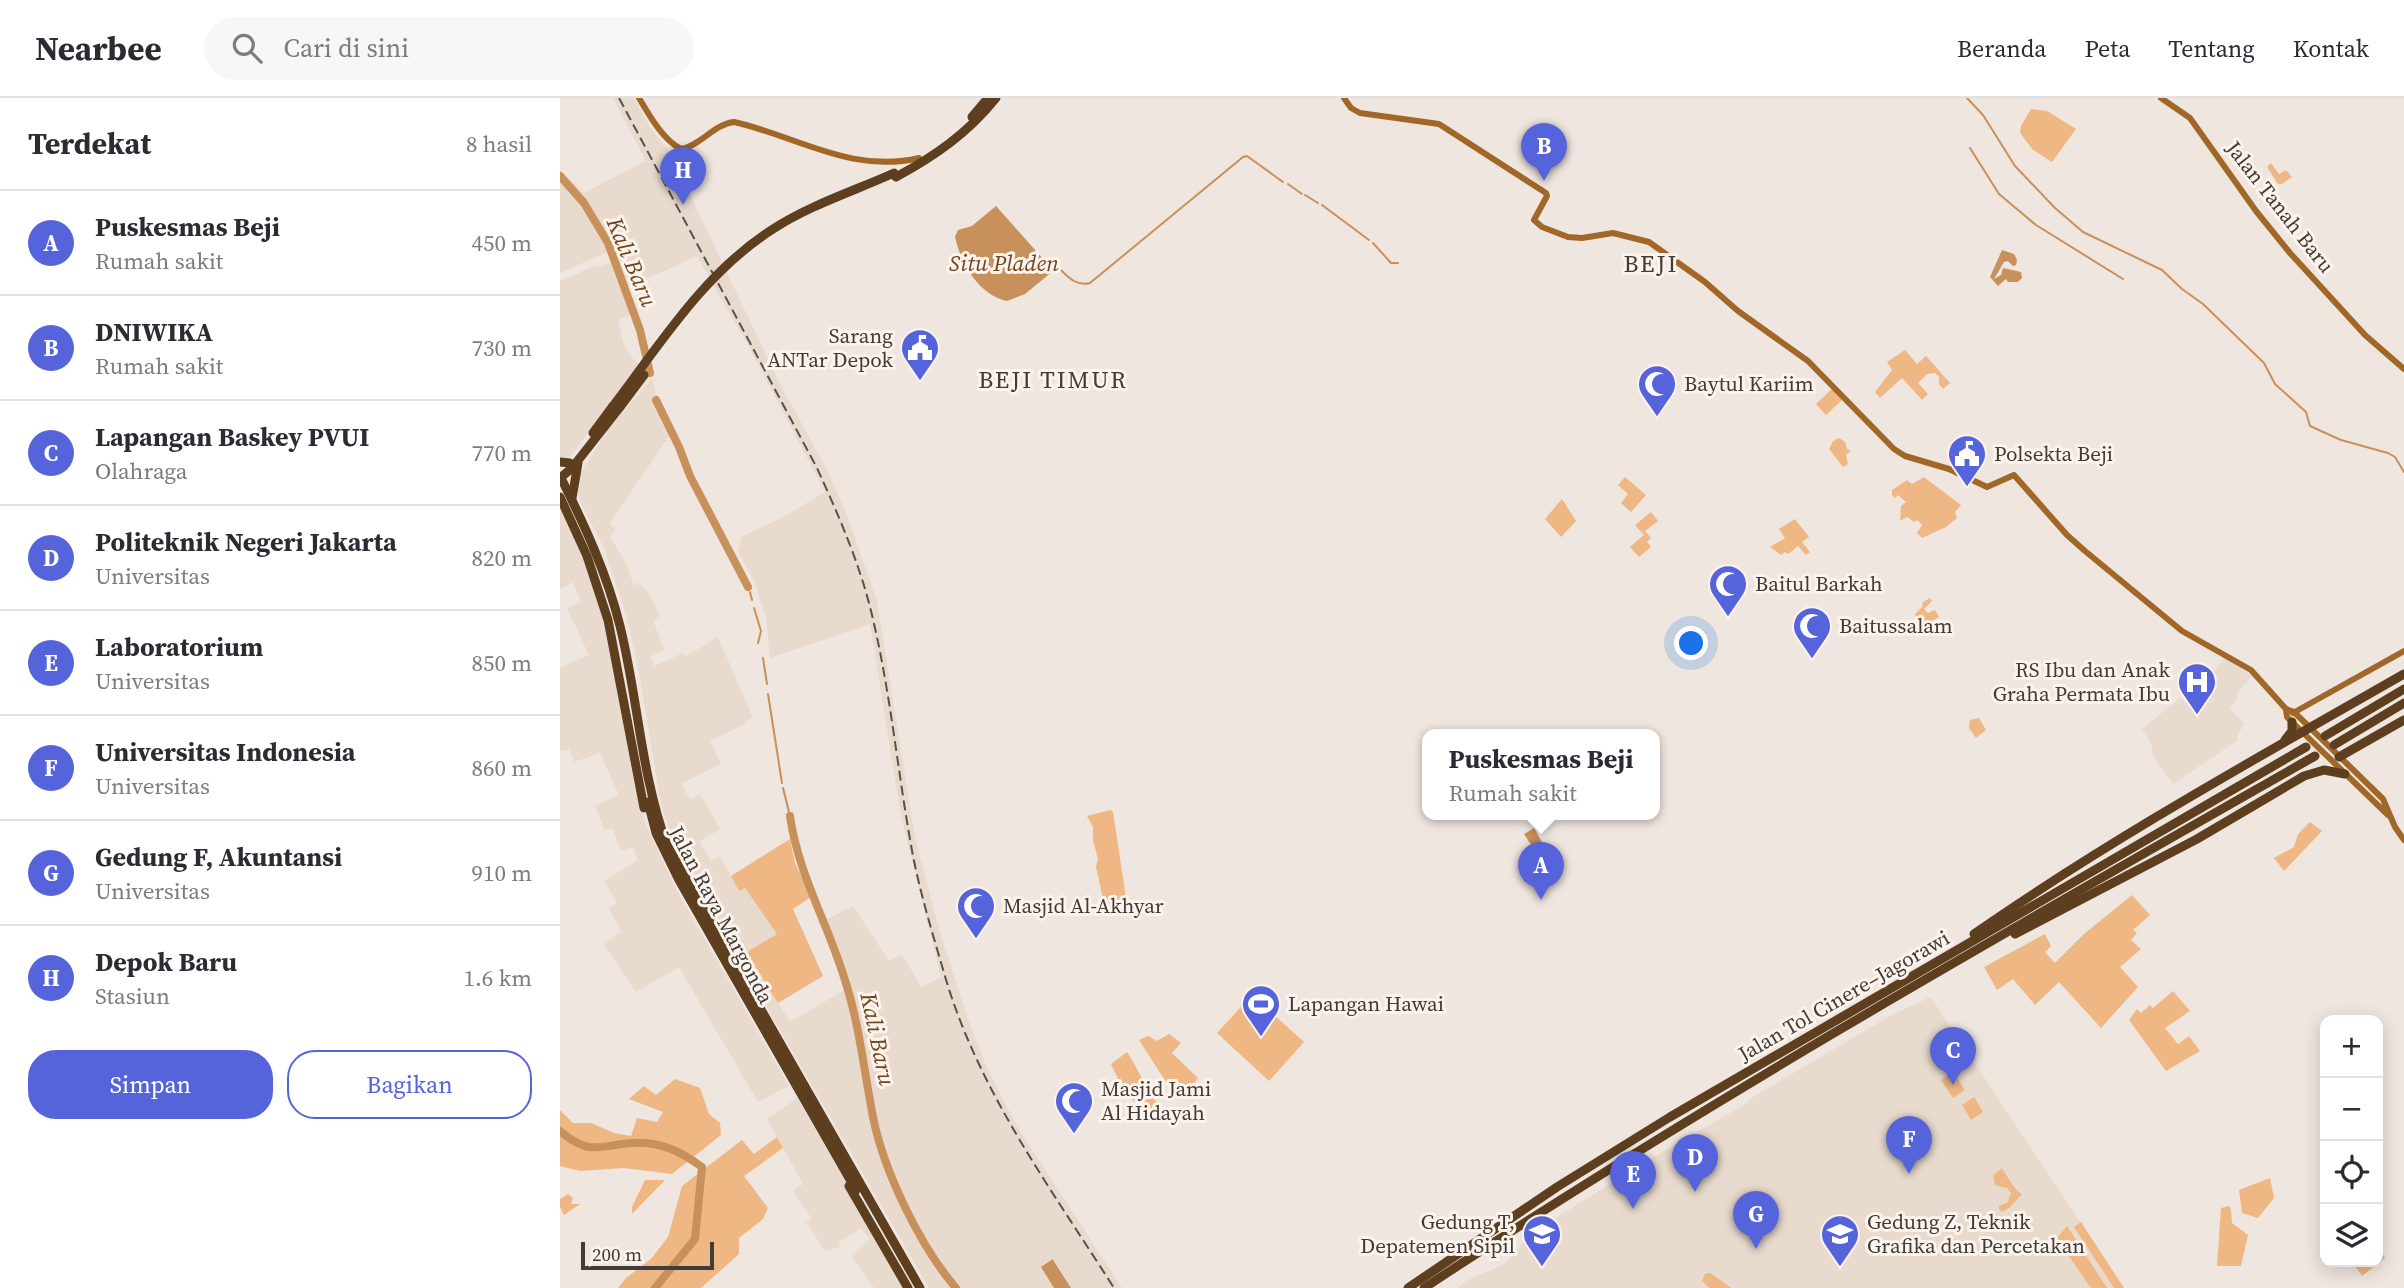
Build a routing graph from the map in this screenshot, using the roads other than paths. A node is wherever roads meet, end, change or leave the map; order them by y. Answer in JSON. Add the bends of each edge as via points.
{"nodes":[{"id":1,"x":639,"y":98,"type":"edge"},
{"id":2,"x":988,"y":98,"type":"edge"},
{"id":3,"x":996,"y":98,"type":"edge"},
{"id":4,"x":1344,"y":98,"type":"edge"},
{"id":5,"x":2161,"y":98,"type":"edge"},
{"id":6,"x":914,"y":159,"type":"junction"},
{"id":7,"x":895,"y":175,"type":"junction"},
{"id":8,"x":2404,"y":369,"type":"edge"},
{"id":9,"x":616,"y":407,"type":"junction"},
{"id":10,"x":580,"y":458,"type":"junction"},
{"id":11,"x":565,"y":462,"type":"edge"},
{"id":12,"x":560,"y":476,"type":"edge"},
{"id":13,"x":560,"y":489,"type":"edge"},
{"id":14,"x":560,"y":497,"type":"edge"},
{"id":15,"x":573,"y":501,"type":"junction"},
{"id":16,"x":575,"y":524,"type":"junction"},
{"id":17,"x":618,"y":629,"type":"junction"},
{"id":18,"x":2404,"y":651,"type":"edge"},
{"id":19,"x":2404,"y":674,"type":"edge"},
{"id":20,"x":2404,"y":689,"type":"edge"},
{"id":21,"x":2404,"y":703,"type":"edge"},
{"id":22,"x":2290,"y":715,"type":"junction"},
{"id":23,"x":2404,"y":720,"type":"edge"},
{"id":24,"x":2306,"y":730,"type":"junction"},
{"id":25,"x":2325,"y":736,"type":"dead end"},
{"id":26,"x":2281,"y":744,"type":"junction"},
{"id":27,"x":2334,"y":744,"type":"dead end"},
{"id":28,"x":2306,"y":747,"type":"dead end"},
{"id":29,"x":2315,"y":756,"type":"dead end"},
{"id":30,"x":2339,"y":757,"type":"junction"},
{"id":31,"x":2345,"y":774,"type":"junction"},
{"id":32,"x":647,"y":784,"type":"junction"},
{"id":33,"x":2383,"y":799,"type":"junction"},
{"id":34,"x":2376,"y":806,"type":"junction"},
{"id":35,"x":2391,"y":818,"type":"junction"},
{"id":36,"x":2404,"y":840,"type":"edge"},
{"id":37,"x":669,"y":869,"type":"junction"},
{"id":38,"x":1920,"y":977,"type":"junction"},
{"id":39,"x":814,"y":1099,"type":"junction"},
{"id":40,"x":908,"y":1288,"type":"edge"},
{"id":41,"x":913,"y":1288,"type":"edge"},
{"id":42,"x":920,"y":1288,"type":"edge"},
{"id":43,"x":926,"y":1288,"type":"edge"},
{"id":44,"x":1408,"y":1288,"type":"edge"},
{"id":45,"x":1424,"y":1288,"type":"edge"}],
"edges":[{"from":1,"to":6,"type":"street","via":[[653,121],[681,149],[734,122],[858,160],[887,163]]},
{"from":2,"to":6,"type":"highway","via":[[961,127]]},
{"from":3,"to":7,"type":"highway","via":[[953,141],[925,162]]},
{"from":4,"to":22,"type":"street","via":[[1360,113],[1443,125],[1547,195],[1534,218],[1536,224],[1568,237],[1613,233],[1655,246],[1813,365],[1900,453],[1987,487],[2014,475],[2075,543],[2168,620],[2251,670]]},
{"from":5,"to":8,"type":"street","name":"Jalan Tanah Baru","via":[[2190,118],[2290,253],[2360,330]]},
{"from":6,"to":7,"type":"highway"},
{"from":7,"to":9,"type":"highway","bridge":true,"via":[[774,234],[738,261]]},
{"from":9,"to":10,"type":"highway"},
{"from":9,"to":11,"type":"highway"},
{"from":10,"to":12,"type":"highway"},
{"from":10,"to":15,"type":"highway"},
{"from":11,"to":12,"type":"highway"},
{"from":12,"to":15,"type":"highway","name":"Jalan Raya Margonda"},
{"from":13,"to":16,"type":"highway","name":"Jalan Raya Margonda"},
{"from":14,"to":16,"type":"highway","name":"Jalan Raya Margonda"},
{"from":15,"to":17,"type":"highway","name":"Jalan Raya Margonda","via":[[603,566]]},
{"from":16,"to":17,"type":"highway","name":"Jalan Raya Margonda"},
{"from":17,"to":32,"type":"highway","name":"Jalan Raya Margonda"},
{"from":18,"to":22,"type":"street"},
{"from":19,"to":24,"type":"highway"},
{"from":20,"to":25,"type":"highway"},
{"from":21,"to":27,"type":"highway"},
{"from":22,"to":24,"type":"street"},
{"from":22,"to":26,"type":"highway","via":[[2292,731]]},
{"from":23,"to":30,"type":"highway"},
{"from":24,"to":26,"type":"highway"},
{"from":24,"to":30,"type":"street"},
{"from":24,"to":31,"type":"street"},
{"from":26,"to":38,"type":"highway","via":[[2031,894]]},
{"from":28,"to":38,"type":"highway","name":"Jalan Tol Cinere–Jagorawi"},
{"from":29,"to":38,"type":"highway","name":"Jalan Tol Cinere–Jagorawi"},
{"from":30,"to":33,"type":"street"},
{"from":31,"to":34,"type":"street"},
{"from":31,"to":38,"type":"highway","via":[[2324,770],[2305,776],[2158,860]]},
{"from":32,"to":37,"type":"highway","name":"Jalan Raya Margonda","via":[[656,833]]},
{"from":32,"to":39,"type":"highway","name":"Jalan Raya Margonda","via":[[667,845]]},
{"from":33,"to":34,"type":"street"},
{"from":33,"to":35,"type":"street"},
{"from":34,"to":35,"type":"street"},
{"from":35,"to":36,"type":"street"},
{"from":37,"to":40,"type":"highway","name":"Jalan Raya Margonda"},
{"from":37,"to":41,"type":"highway","name":"Jalan Raya Margonda"},
{"from":38,"to":44,"type":"highway","name":"Jalan Tol Cinere–Jagorawi","via":[[1658,1124]]},
{"from":38,"to":45,"type":"highway","name":"Jalan Tol Cinere–Jagorawi"},
{"from":39,"to":42,"type":"highway","name":"Jalan Raya Margonda"},
{"from":39,"to":43,"type":"highway","name":"Jalan Raya Margonda"}]}
